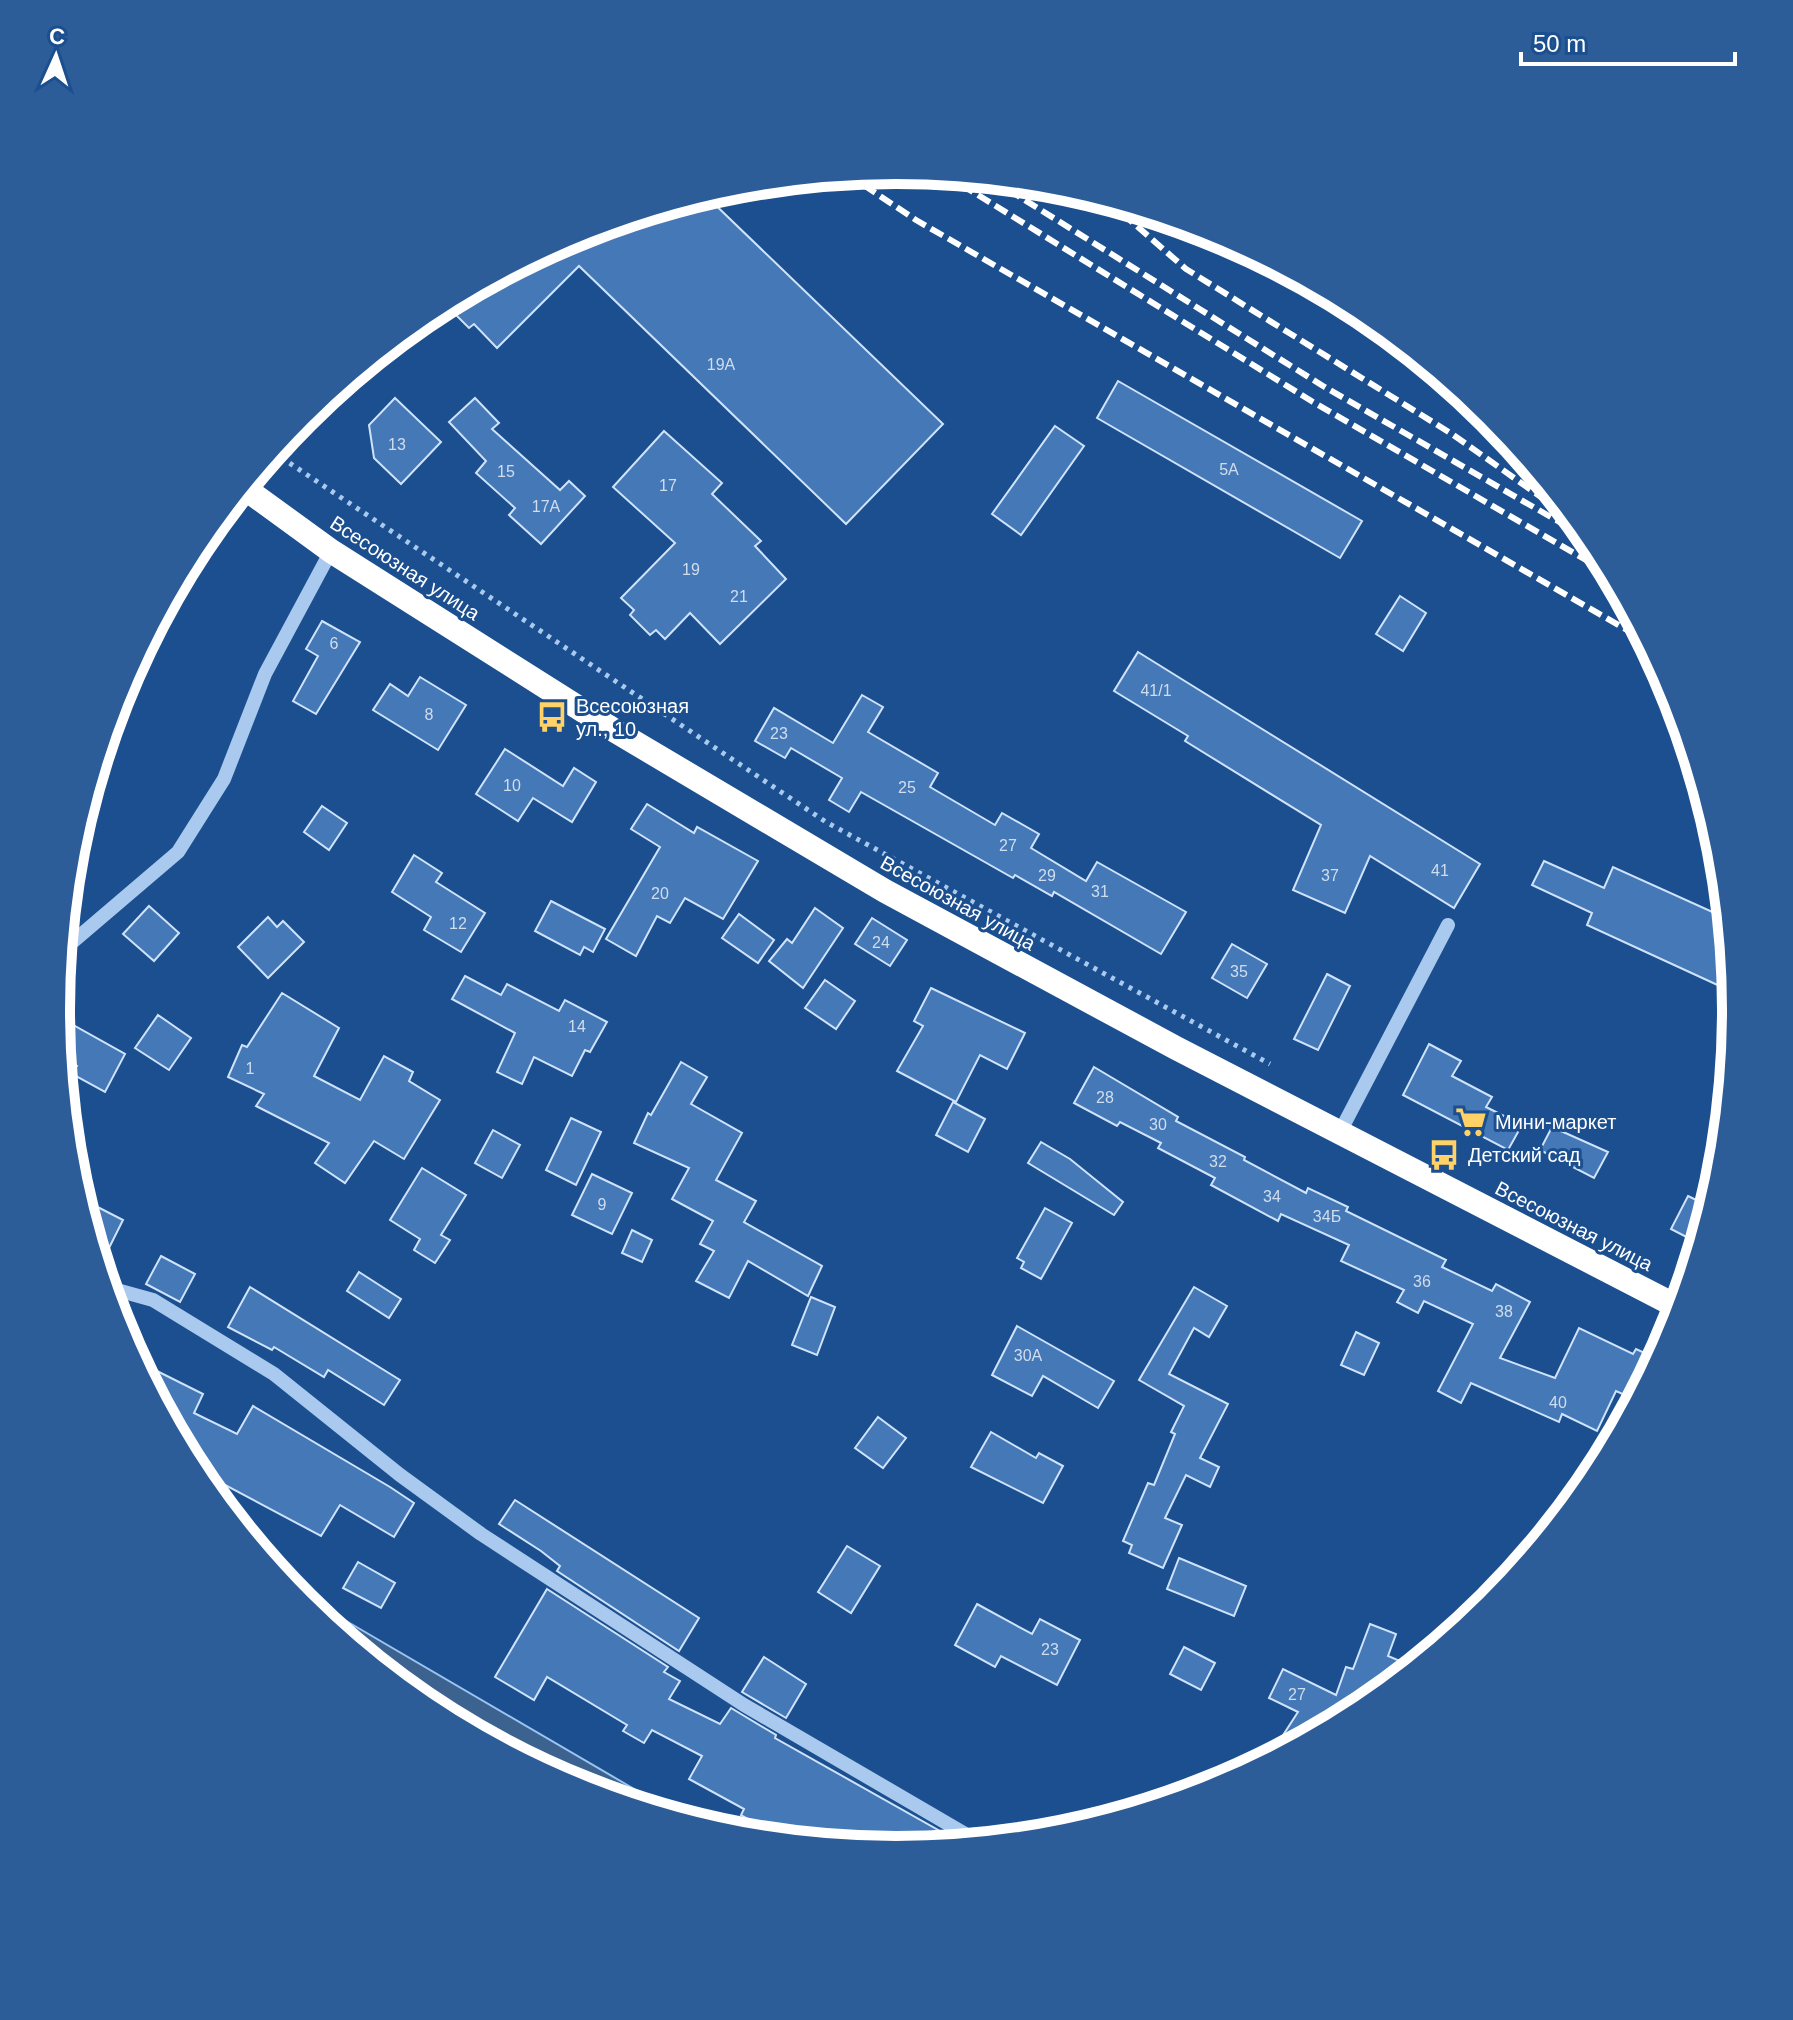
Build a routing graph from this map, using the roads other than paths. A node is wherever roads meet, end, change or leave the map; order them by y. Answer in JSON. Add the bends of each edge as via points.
{"nodes":[{"id":1,"x":252,"y":493,"type":"edge"},
{"id":2,"x":331,"y":551,"type":"junction"},
{"id":3,"x":1448,"y":925,"type":"dead end"},
{"id":4,"x":73,"y":941,"type":"edge"},
{"id":5,"x":1340,"y":1132,"type":"junction"},
{"id":6,"x":120,"y":1291,"type":"edge"},
{"id":7,"x":1669,"y":1302,"type":"edge"},
{"id":8,"x":964,"y":1833,"type":"edge"}],
"edges":[{"from":1,"to":2,"type":"highway","name":"Всесоюзная улица"},
{"from":2,"to":4,"type":"street","via":[[265,674],[224,779],[178,852]]},
{"from":2,"to":5,"type":"highway","name":"Всесоюзная улица","via":[[612,729],[885,891]]},
{"from":3,"to":5,"type":"street"},
{"from":5,"to":7,"type":"highway","name":"Всесоюзная улица"},
{"from":6,"to":8,"type":"street","via":[[153,1300],[274,1374],[481,1534],[744,1705]]}]}
